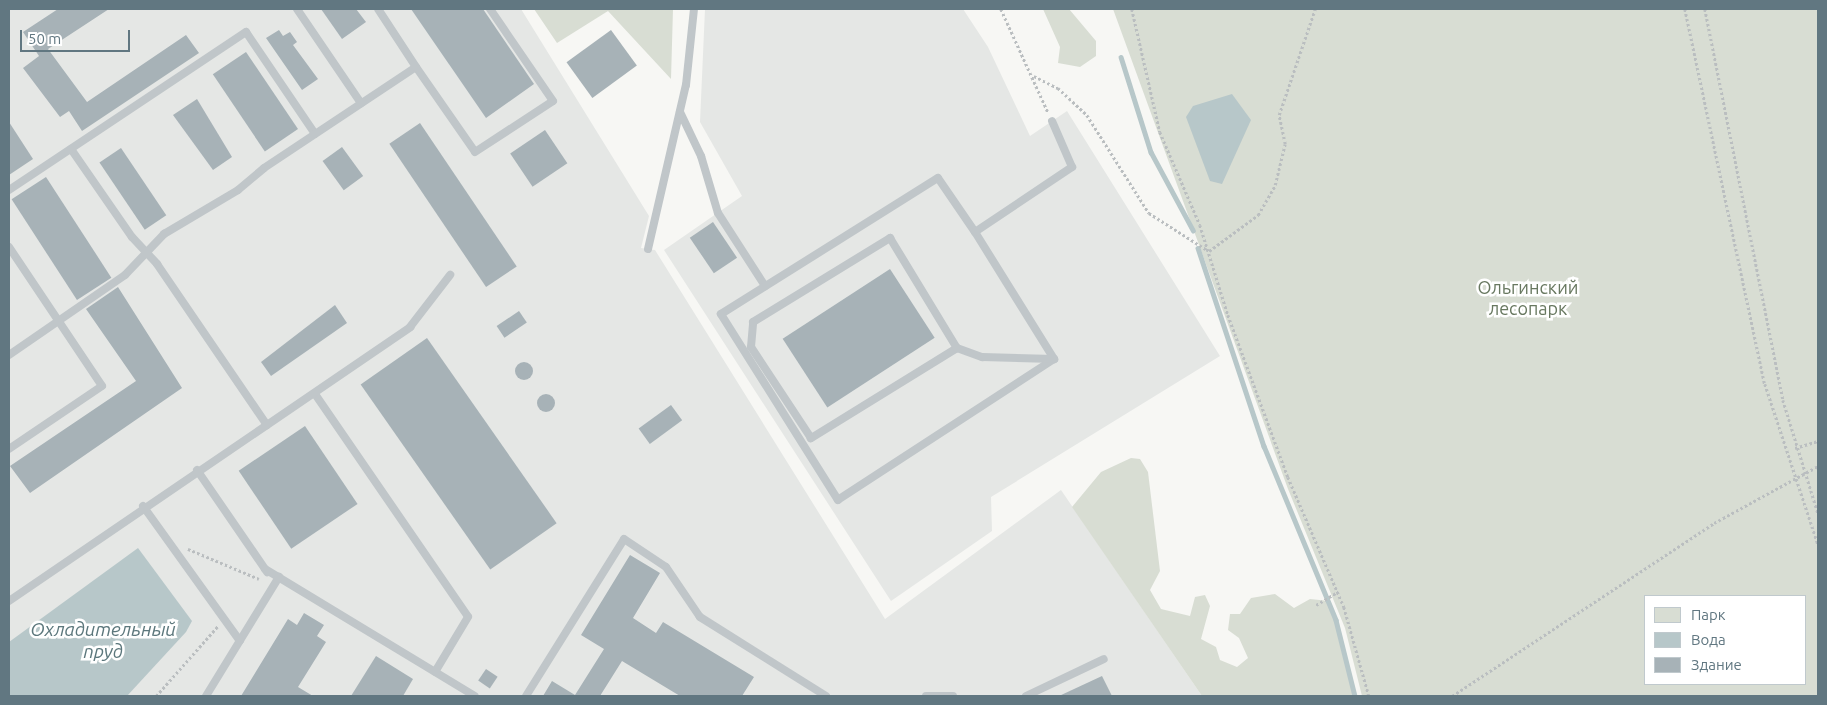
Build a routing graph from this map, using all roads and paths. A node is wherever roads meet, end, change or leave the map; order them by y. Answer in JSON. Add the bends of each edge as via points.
{"nodes":[{"id":1,"x":296,"y":9,"type":"edge"},
{"id":2,"x":378,"y":9,"type":"edge"},
{"id":3,"x":490,"y":9,"type":"edge"},
{"id":4,"x":694,"y":9,"type":"edge"},
{"id":5,"x":1001,"y":9,"type":"edge"},
{"id":6,"x":1132,"y":9,"type":"edge"},
{"id":7,"x":1315,"y":9,"type":"edge"},
{"id":8,"x":1685,"y":9,"type":"edge"},
{"id":9,"x":1705,"y":9,"type":"edge"},
{"id":10,"x":416,"y":67,"type":"junction"},
{"id":11,"x":1034,"y":76,"type":"junction"},
{"id":12,"x":361,"y":104,"type":"junction"},
{"id":13,"x":680,"y":112,"type":"junction"},
{"id":14,"x":1051,"y":119,"type":"joint"},
{"id":15,"x":315,"y":134,"type":"junction"},
{"id":16,"x":71,"y":148,"type":"junction"},
{"id":17,"x":9,"y":190,"type":"edge"},
{"id":18,"x":975,"y":232,"type":"junction"},
{"id":19,"x":9,"y":247,"type":"edge"},
{"id":20,"x":648,"y":249,"type":"dead end"},
{"id":21,"x":1209,"y":251,"type":"junction"},
{"id":22,"x":146,"y":252,"type":"junction"},
{"id":23,"x":450,"y":275,"type":"dead end"},
{"id":24,"x":765,"y":286,"type":"junction"},
{"id":25,"x":59,"y":321,"type":"junction"},
{"id":26,"x":957,"y":348,"type":"junction"},
{"id":27,"x":9,"y":355,"type":"edge"},
{"id":28,"x":1054,"y":359,"type":"junction"},
{"id":29,"x":315,"y":394,"type":"junction"},
{"id":30,"x":267,"y":425,"type":"junction"},
{"id":31,"x":1818,"y":441,"type":"edge"},
{"id":32,"x":1795,"y":448,"type":"junction"},
{"id":33,"x":9,"y":449,"type":"edge"},
{"id":34,"x":1818,"y":466,"type":"edge"},
{"id":35,"x":197,"y":470,"type":"junction"},
{"id":36,"x":1805,"y":472,"type":"junction"},
{"id":37,"x":1796,"y":476,"type":"junction"},
{"id":38,"x":143,"y":506,"type":"junction"},
{"id":39,"x":1818,"y":513,"type":"edge"},
{"id":40,"x":168,"y":540,"type":"junction"},
{"id":41,"x":1818,"y":544,"type":"edge"},
{"id":42,"x":277,"y":580,"type":"junction"},
{"id":43,"x":1338,"y":592,"type":"junction"},
{"id":44,"x":9,"y":601,"type":"edge"},
{"id":45,"x":1316,"y":605,"type":"dead end"},
{"id":46,"x":224,"y":619,"type":"junction"},
{"id":47,"x":240,"y":641,"type":"junction"},
{"id":48,"x":1104,"y":659,"type":"dead end"},
{"id":49,"x":435,"y":672,"type":"junction"},
{"id":50,"x":156,"y":696,"type":"edge"},
{"id":51,"x":206,"y":696,"type":"edge"},
{"id":52,"x":476,"y":696,"type":"edge"},
{"id":53,"x":526,"y":696,"type":"edge"},
{"id":54,"x":826,"y":696,"type":"edge"},
{"id":55,"x":929,"y":696,"type":"edge"},
{"id":56,"x":953,"y":696,"type":"edge"},
{"id":57,"x":1026,"y":696,"type":"edge"},
{"id":58,"x":1369,"y":696,"type":"edge"},
{"id":59,"x":1452,"y":696,"type":"edge"}],
"edges":[{"from":1,"to":12,"type":"lane"},
{"from":2,"to":10,"type":"lane"},
{"from":3,"to":10,"type":"lane","via":[[553,101],[475,152]]},
{"from":4,"to":13,"type":"lane"},
{"from":5,"to":11,"type":"path"},
{"from":6,"to":21,"type":"path","via":[[1160,132]]},
{"from":7,"to":21,"type":"path","via":[[1279,114],[1285,144],[1275,185],[1258,215]]},
{"from":8,"to":37,"type":"path","via":[[1765,384]]},
{"from":9,"to":32,"type":"path"},
{"from":10,"to":12,"type":"lane"},
{"from":11,"to":14,"type":"path"},
{"from":11,"to":21,"type":"path","via":[[1058,88],[1087,115],[1149,213]]},
{"from":12,"to":15,"type":"lane"},
{"from":13,"to":20,"type":"lane"},
{"from":13,"to":24,"type":"lane","via":[[702,156],[718,213]]},
{"from":14,"to":18,"type":"lane","via":[[1072,167]]},
{"from":15,"to":16,"type":"lane","via":[[246,32]]},
{"from":15,"to":22,"type":"lane","via":[[238,190],[164,234]]},
{"from":16,"to":17,"type":"lane"},
{"from":16,"to":22,"type":"lane"},
{"from":18,"to":24,"type":"lane","via":[[938,178]]},
{"from":18,"to":28,"type":"lane"},
{"from":19,"to":25,"type":"lane"},
{"from":21,"to":43,"type":"path","via":[[1288,477]]},
{"from":22,"to":25,"type":"lane","via":[[124,275]]},
{"from":22,"to":30,"type":"lane"},
{"from":23,"to":29,"type":"lane","via":[[420,319]]},
{"from":24,"to":28,"type":"lane","via":[[721,314],[838,500]]},
{"from":25,"to":27,"type":"lane"},
{"from":25,"to":33,"type":"lane","via":[[102,386]]},
{"from":26,"to":26,"type":"lane","via":[[890,238],[753,322],[751,347],[811,438]]},
{"from":26,"to":28,"type":"lane","via":[[982,357]]},
{"from":29,"to":30,"type":"lane"},
{"from":29,"to":49,"type":"lane","via":[[468,617]]},
{"from":30,"to":35,"type":"lane"},
{"from":31,"to":32,"type":"path"},
{"from":32,"to":36,"type":"path"},
{"from":34,"to":36,"type":"path"},
{"from":35,"to":38,"type":"lane"},
{"from":35,"to":42,"type":"lane","via":[[265,569]]},
{"from":36,"to":37,"type":"path"},
{"from":36,"to":39,"type":"path"},
{"from":37,"to":41,"type":"path"},
{"from":37,"to":59,"type":"path","via":[[1714,523]]},
{"from":38,"to":40,"type":"lane"},
{"from":38,"to":44,"type":"lane"},
{"from":40,"to":42,"type":"path"},
{"from":40,"to":46,"type":"lane"},
{"from":42,"to":47,"type":"lane"},
{"from":42,"to":49,"type":"lane"},
{"from":43,"to":45,"type":"path"},
{"from":43,"to":58,"type":"path"},
{"from":46,"to":47,"type":"lane"},
{"from":46,"to":50,"type":"path"},
{"from":47,"to":51,"type":"lane"},
{"from":48,"to":57,"type":"lane"},
{"from":49,"to":52,"type":"lane"},
{"from":53,"to":54,"type":"lane","via":[[624,539],[666,567],[694,611],[708,623]]},
{"from":55,"to":56,"type":"lane"}]}
